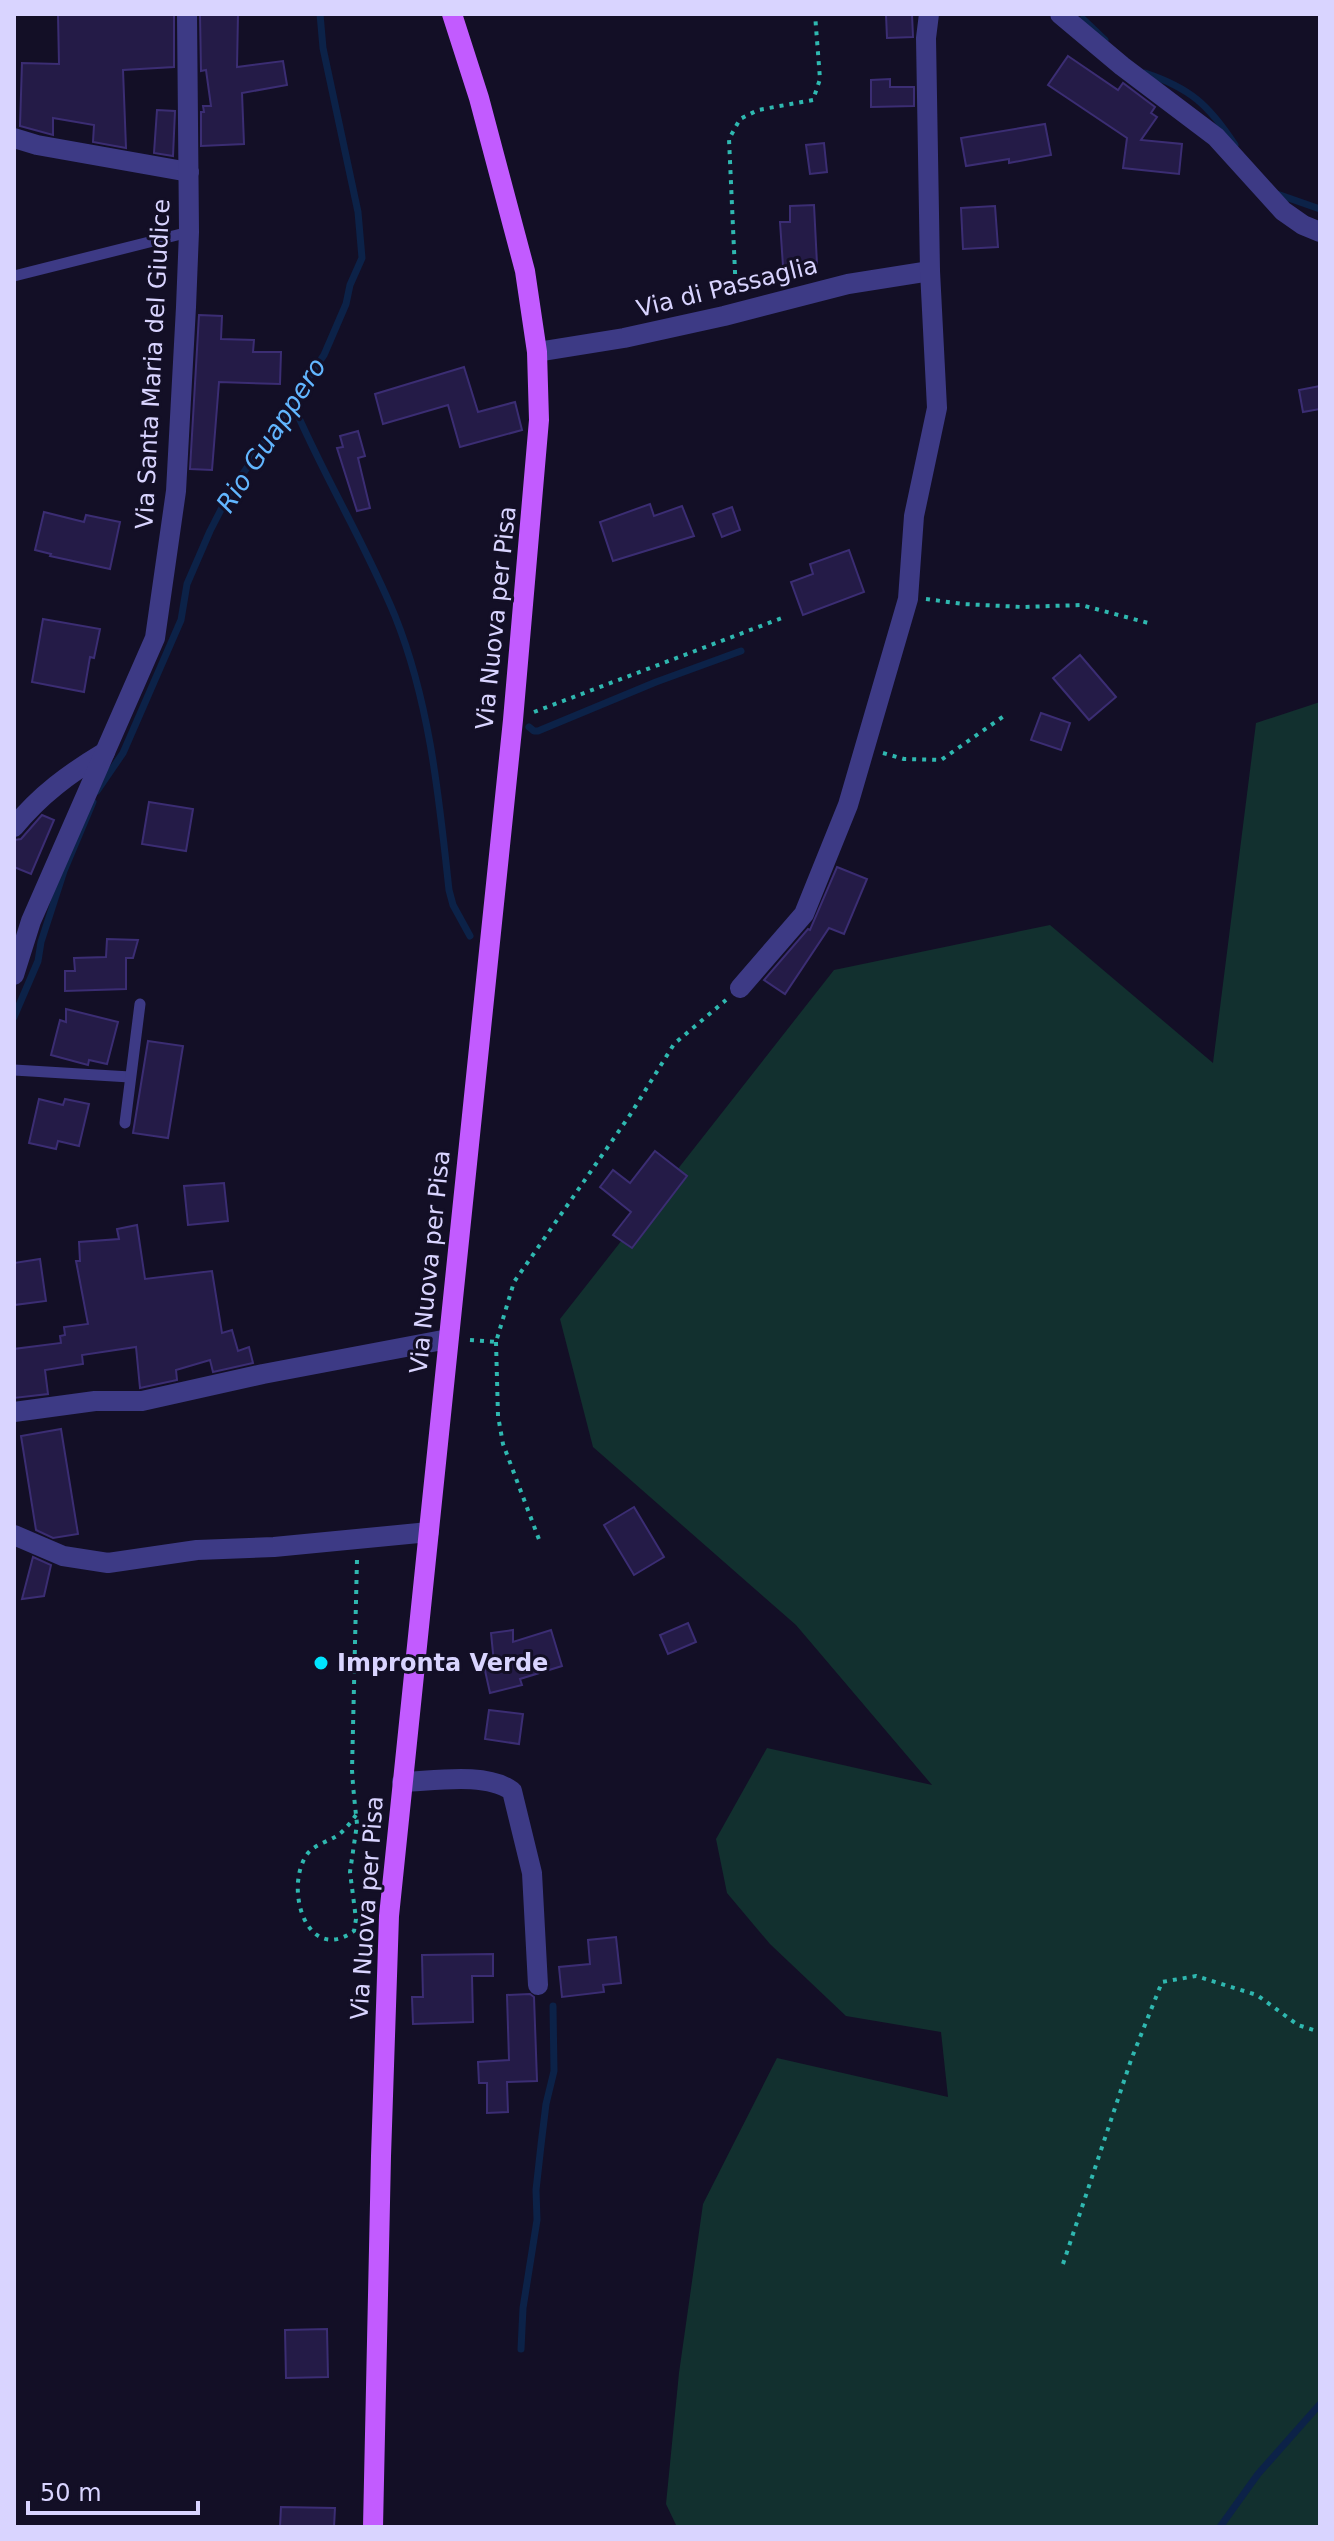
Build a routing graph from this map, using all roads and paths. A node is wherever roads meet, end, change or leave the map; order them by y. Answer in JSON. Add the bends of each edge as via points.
{"nodes":[{"id":1,"x":187,"y":14,"type":"edge"},
{"id":2,"x":452,"y":14,"type":"edge"},
{"id":3,"x":815,"y":14,"type":"edge"},
{"id":4,"x":929,"y":14,"type":"edge"},
{"id":5,"x":1060,"y":14,"type":"edge"},
{"id":6,"x":14,"y":138,"type":"edge"},
{"id":7,"x":189,"y":172,"type":"junction"},
{"id":8,"x":189,"y":232,"type":"junction"},
{"id":9,"x":1320,"y":232,"type":"edge"},
{"id":10,"x":930,"y":271,"type":"junction"},
{"id":11,"x":14,"y":276,"type":"edge"},
{"id":12,"x":737,"y":312,"type":"junction"},
{"id":13,"x":537,"y":352,"type":"junction"},
{"id":14,"x":908,"y":596,"type":"junction"},
{"id":15,"x":782,"y":618,"type":"dead end"},
{"id":16,"x":1152,"y":624,"type":"dead end"},
{"id":17,"x":1004,"y":716,"type":"dead end"},
{"id":18,"x":513,"y":720,"type":"junction"},
{"id":19,"x":865,"y":748,"type":"junction"},
{"id":20,"x":105,"y":752,"type":"junction"},
{"id":21,"x":14,"y":827,"type":"edge"},
{"id":22,"x":14,"y":975,"type":"edge"},
{"id":23,"x":740,"y":988,"type":"joint"},
{"id":24,"x":140,"y":1004,"type":"dead end"},
{"id":25,"x":20,"y":1070,"type":"edge"},
{"id":26,"x":130,"y":1077,"type":"junction"},
{"id":27,"x":125,"y":1123,"type":"dead end"},
{"id":28,"x":448,"y":1339,"type":"junction"},
{"id":29,"x":496,"y":1342,"type":"junction"},
{"id":30,"x":14,"y":1412,"type":"edge"},
{"id":31,"x":429,"y":1532,"type":"junction"},
{"id":32,"x":14,"y":1535,"type":"edge"},
{"id":33,"x":361,"y":1537,"type":"junction"},
{"id":34,"x":540,"y":1542,"type":"dead end"},
{"id":35,"x":402,"y":1782,"type":"junction"},
{"id":36,"x":356,"y":1815,"type":"junction"},
{"id":37,"x":538,"y":1985,"type":"dead end"},
{"id":38,"x":1320,"y":2032,"type":"edge"},
{"id":39,"x":1063,"y":2264,"type":"dead end"},
{"id":40,"x":373,"y":2527,"type":"edge"}],
"edges":[{"from":1,"to":7,"type":"street","name":"Via Santa Maria del Giudice"},
{"from":2,"to":13,"type":"main road","name":"Via Nuova per Pisa","via":[[518,239]]},
{"from":3,"to":12,"type":"path","via":[[820,79],[813,100],[758,110],[740,119],[729,139]]},
{"from":4,"to":10,"type":"street"},
{"from":5,"to":9,"type":"street","via":[[1216,137],[1283,211]]},
{"from":6,"to":7,"type":"street"},
{"from":7,"to":8,"type":"street","name":"Via Santa Maria del Giudice"},
{"from":8,"to":11,"type":"lane"},
{"from":8,"to":20,"type":"street","name":"Via Santa Maria del Giudice","via":[[176,491],[155,638]]},
{"from":10,"to":12,"type":"street","name":"Via di Passaglia","via":[[848,284]]},
{"from":10,"to":14,"type":"street","via":[[937,408],[914,516]]},
{"from":12,"to":13,"type":"street","name":"Via di Passaglia"},
{"from":13,"to":18,"type":"main road","name":"Via Nuova per Pisa","via":[[539,420]]},
{"from":14,"to":16,"type":"path","via":[[963,604],[1081,605]]},
{"from":14,"to":19,"type":"street"},
{"from":15,"to":18,"type":"path"},
{"from":17,"to":19,"type":"path","via":[[941,760],[904,759]]},
{"from":18,"to":28,"type":"main road","name":"Via Nuova per Pisa"},
{"from":19,"to":23,"type":"street","via":[[804,914]]},
{"from":20,"to":21,"type":"street","via":[[66,776]]},
{"from":20,"to":22,"type":"street","name":"Via Santa Maria del Giudice","via":[[31,921]]},
{"from":23,"to":29,"type":"path","via":[[674,1044],[514,1282]]},
{"from":24,"to":26,"type":"lane"},
{"from":25,"to":26,"type":"lane"},
{"from":26,"to":27,"type":"lane"},
{"from":28,"to":29,"type":"path"},
{"from":28,"to":30,"type":"street","via":[[142,1401],[95,1401]]},
{"from":28,"to":31,"type":"main road","name":"Via Nuova per Pisa"},
{"from":29,"to":34,"type":"path","via":[[503,1444]]},
{"from":31,"to":33,"type":"street"},
{"from":31,"to":35,"type":"main road","name":"Via Nuova per Pisa"},
{"from":32,"to":33,"type":"street","via":[[63,1556],[108,1563]]},
{"from":33,"to":36,"type":"path","via":[[352,1728]]},
{"from":35,"to":37,"type":"street","via":[[479,1780],[512,1791],[532,1873]]},
{"from":35,"to":40,"type":"main road","name":"Via Nuova per Pisa","via":[[385,2001]]},
{"from":36,"to":36,"type":"path","via":[[350,1881],[354,1931],[333,1941],[302,1919],[297,1902],[302,1867],[308,1853],[337,1836]]},
{"from":38,"to":39,"type":"path","via":[[1298,2025],[1257,1995],[1196,1976],[1162,1982]]}]}
